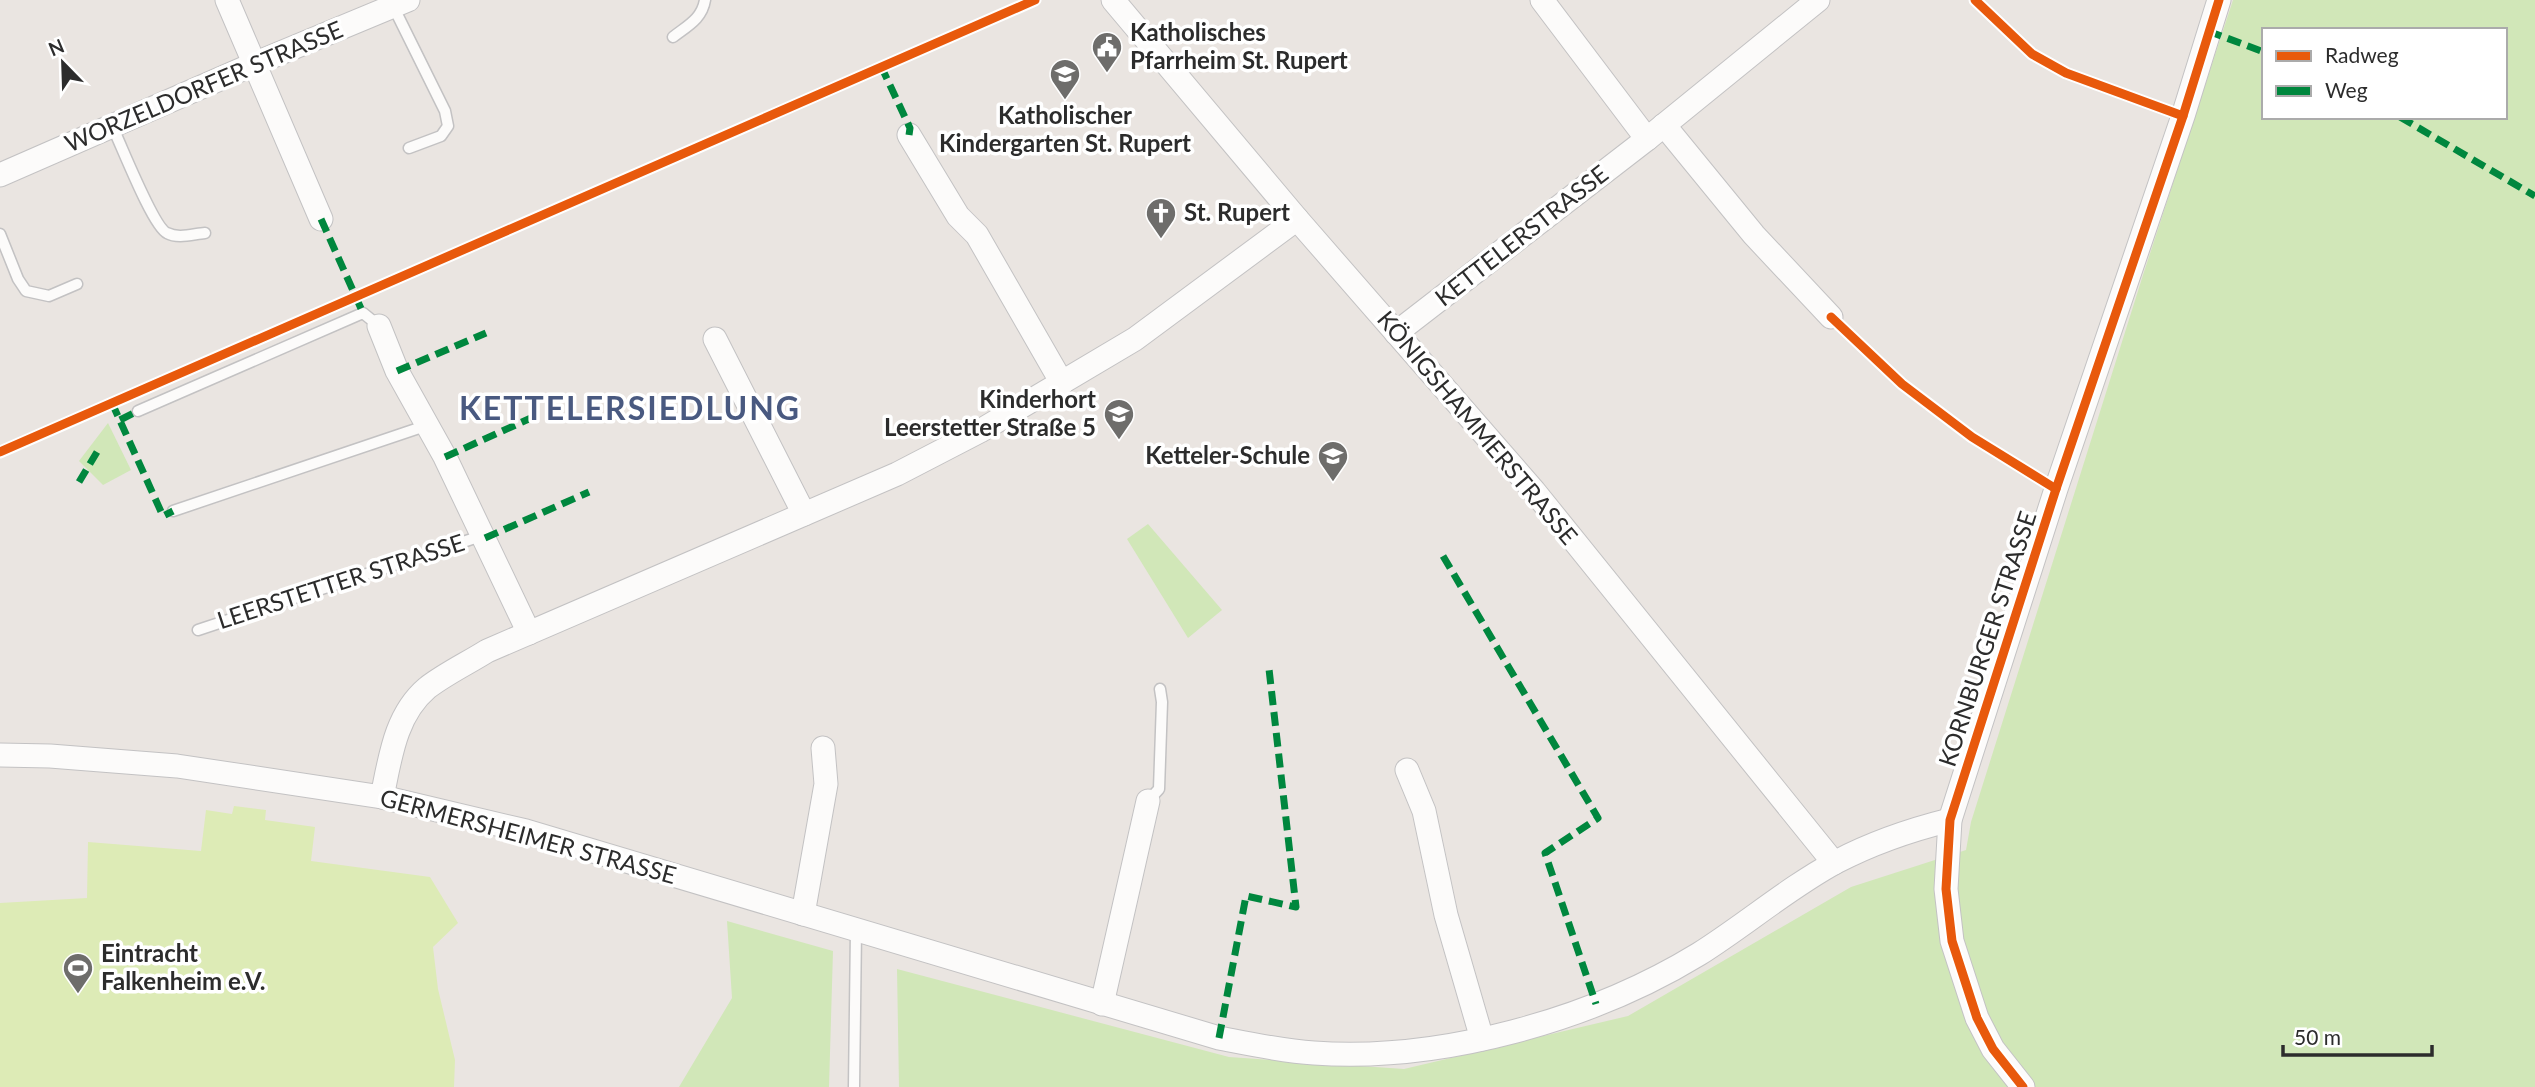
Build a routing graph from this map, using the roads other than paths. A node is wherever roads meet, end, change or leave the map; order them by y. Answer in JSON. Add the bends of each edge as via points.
{"nodes":[{"id":1,"x":227,"y":0,"type":"edge"},
{"id":2,"x":705,"y":0,"type":"edge"},
{"id":3,"x":1113,"y":0,"type":"edge"},
{"id":4,"x":1542,"y":0,"type":"edge"},
{"id":5,"x":1818,"y":0,"type":"edge"},
{"id":6,"x":2219,"y":0,"type":"edge"},
{"id":7,"x":400,"y":3,"type":"edge"},
{"id":8,"x":673,"y":37,"type":"dead end"},
{"id":9,"x":254,"y":64,"type":"junction"},
{"id":10,"x":112,"y":126,"type":"junction"},
{"id":11,"x":1656,"y":132,"type":"junction"},
{"id":12,"x":909,"y":135,"type":"dead end"},
{"id":13,"x":409,"y":148,"type":"dead end"},
{"id":14,"x":0,"y":175,"type":"edge"},
{"id":15,"x":321,"y":219,"type":"dead end"},
{"id":16,"x":1297,"y":219,"type":"junction"},
{"id":17,"x":205,"y":233,"type":"dead end"},
{"id":18,"x":0,"y":234,"type":"edge"},
{"id":19,"x":77,"y":285,"type":"dead end"},
{"id":20,"x":1831,"y":317,"type":"dead end"},
{"id":21,"x":379,"y":326,"type":"joint"},
{"id":22,"x":1396,"y":333,"type":"junction"},
{"id":23,"x":715,"y":339,"type":"dead end"},
{"id":24,"x":1062,"y":383,"type":"junction"},
{"id":25,"x":138,"y":411,"type":"dead end"},
{"id":26,"x":428,"y":425,"type":"junction"},
{"id":27,"x":173,"y":512,"type":"dead end"},
{"id":28,"x":804,"y":514,"type":"junction"},
{"id":29,"x":484,"y":535,"type":"junction"},
{"id":30,"x":198,"y":629,"type":"dead end"},
{"id":31,"x":529,"y":633,"type":"junction"},
{"id":32,"x":1160,"y":689,"type":"dead end"},
{"id":33,"x":823,"y":748,"type":"dead end"},
{"id":34,"x":0,"y":755,"type":"edge"},
{"id":35,"x":1407,"y":771,"type":"dead end"},
{"id":36,"x":382,"y":797,"type":"junction"},
{"id":37,"x":1148,"y":801,"type":"joint"},
{"id":38,"x":1950,"y":820,"type":"junction"},
{"id":39,"x":1834,"y":863,"type":"junction"},
{"id":40,"x":803,"y":914,"type":"junction"},
{"id":41,"x":856,"y":930,"type":"junction"},
{"id":42,"x":1102,"y":1004,"type":"junction"},
{"id":43,"x":1482,"y":1039,"type":"junction"},
{"id":44,"x":854,"y":1087,"type":"edge"},
{"id":45,"x":2023,"y":1087,"type":"edge"}],
"edges":[{"from":1,"to":9,"type":"street"},
{"from":2,"to":8,"type":"lane","via":[[694,22]]},
{"from":3,"to":16,"type":"street","name":"KÖNIGSHAMMERSTRASSE"},
{"from":4,"to":11,"type":"street"},
{"from":5,"to":11,"type":"street","name":"KETTELERSTRASSE"},
{"from":6,"to":38,"type":"street","name":"KORNBURGER STRASSE"},
{"from":7,"to":9,"type":"street","name":"WORZELDORFER STRASSE"},
{"from":7,"to":13,"type":"lane","via":[[448,126],[441,136]]},
{"from":9,"to":10,"type":"street","name":"WORZELDORFER STRASSE"},
{"from":9,"to":15,"type":"street"},
{"from":10,"to":14,"type":"street","name":"WORZELDORFER STRASSE"},
{"from":10,"to":17,"type":"lane","via":[[159,227],[181,236]]},
{"from":11,"to":20,"type":"street"},
{"from":11,"to":22,"type":"street","name":"KETTELERSTRASSE"},
{"from":12,"to":24,"type":"street","via":[[958,216],[977,234]]},
{"from":16,"to":22,"type":"street","name":"KÖNIGSHAMMERSTRASSE"},
{"from":16,"to":24,"type":"street","via":[[1135,339]]},
{"from":18,"to":19,"type":"lane","via":[[26,291],[49,296]]},
{"from":21,"to":25,"type":"lane","via":[[363,313]]},
{"from":21,"to":26,"type":"street","name":"LEERSTETTER STRASSE","via":[[397,371]]},
{"from":22,"to":39,"type":"street","name":"KÖNIGSHAMMERSTRASSE","via":[[1534,491]]},
{"from":23,"to":28,"type":"street"},
{"from":24,"to":28,"type":"street","via":[[897,474]]},
{"from":26,"to":27,"type":"lane"},
{"from":26,"to":29,"type":"street","name":"LEERSTETTER STRASSE"},
{"from":28,"to":31,"type":"street"},
{"from":29,"to":30,"type":"lane","name":"LEERSTETTER STRASSE"},
{"from":29,"to":31,"type":"street","name":"LEERSTETTER STRASSE"},
{"from":31,"to":36,"type":"street","via":[[487,650],[426,689],[398,730]]},
{"from":32,"to":37,"type":"lane","via":[[1159,789]]},
{"from":33,"to":40,"type":"street","via":[[826,784]]},
{"from":34,"to":36,"type":"street","name":"GERMERSHEIMER STRASSE","via":[[177,766]]},
{"from":35,"to":43,"type":"street","via":[[1424,811],[1446,915]]},
{"from":36,"to":40,"type":"street","name":"GERMERSHEIMER STRASSE","via":[[526,831]]},
{"from":37,"to":42,"type":"street"},
{"from":38,"to":39,"type":"street","name":"GERMERSHEIMER STRASSE","via":[[1914,829]]},
{"from":38,"to":45,"type":"street","name":"KORNBURGER STRASSE","via":[[1945,889],[1952,941],[1977,1018],[1993,1049]]},
{"from":39,"to":43,"type":"street","name":"GERMERSHEIMER STRASSE","via":[[1698,954],[1643,984],[1577,1012]]},
{"from":40,"to":41,"type":"street","name":"GERMERSHEIMER STRASSE"},
{"from":41,"to":42,"type":"street","name":"GERMERSHEIMER STRASSE"},
{"from":41,"to":44,"type":"lane"},
{"from":42,"to":43,"type":"street","name":"GERMERSHEIMER STRASSE","via":[[1219,1038],[1314,1053],[1373,1053]]}]}
